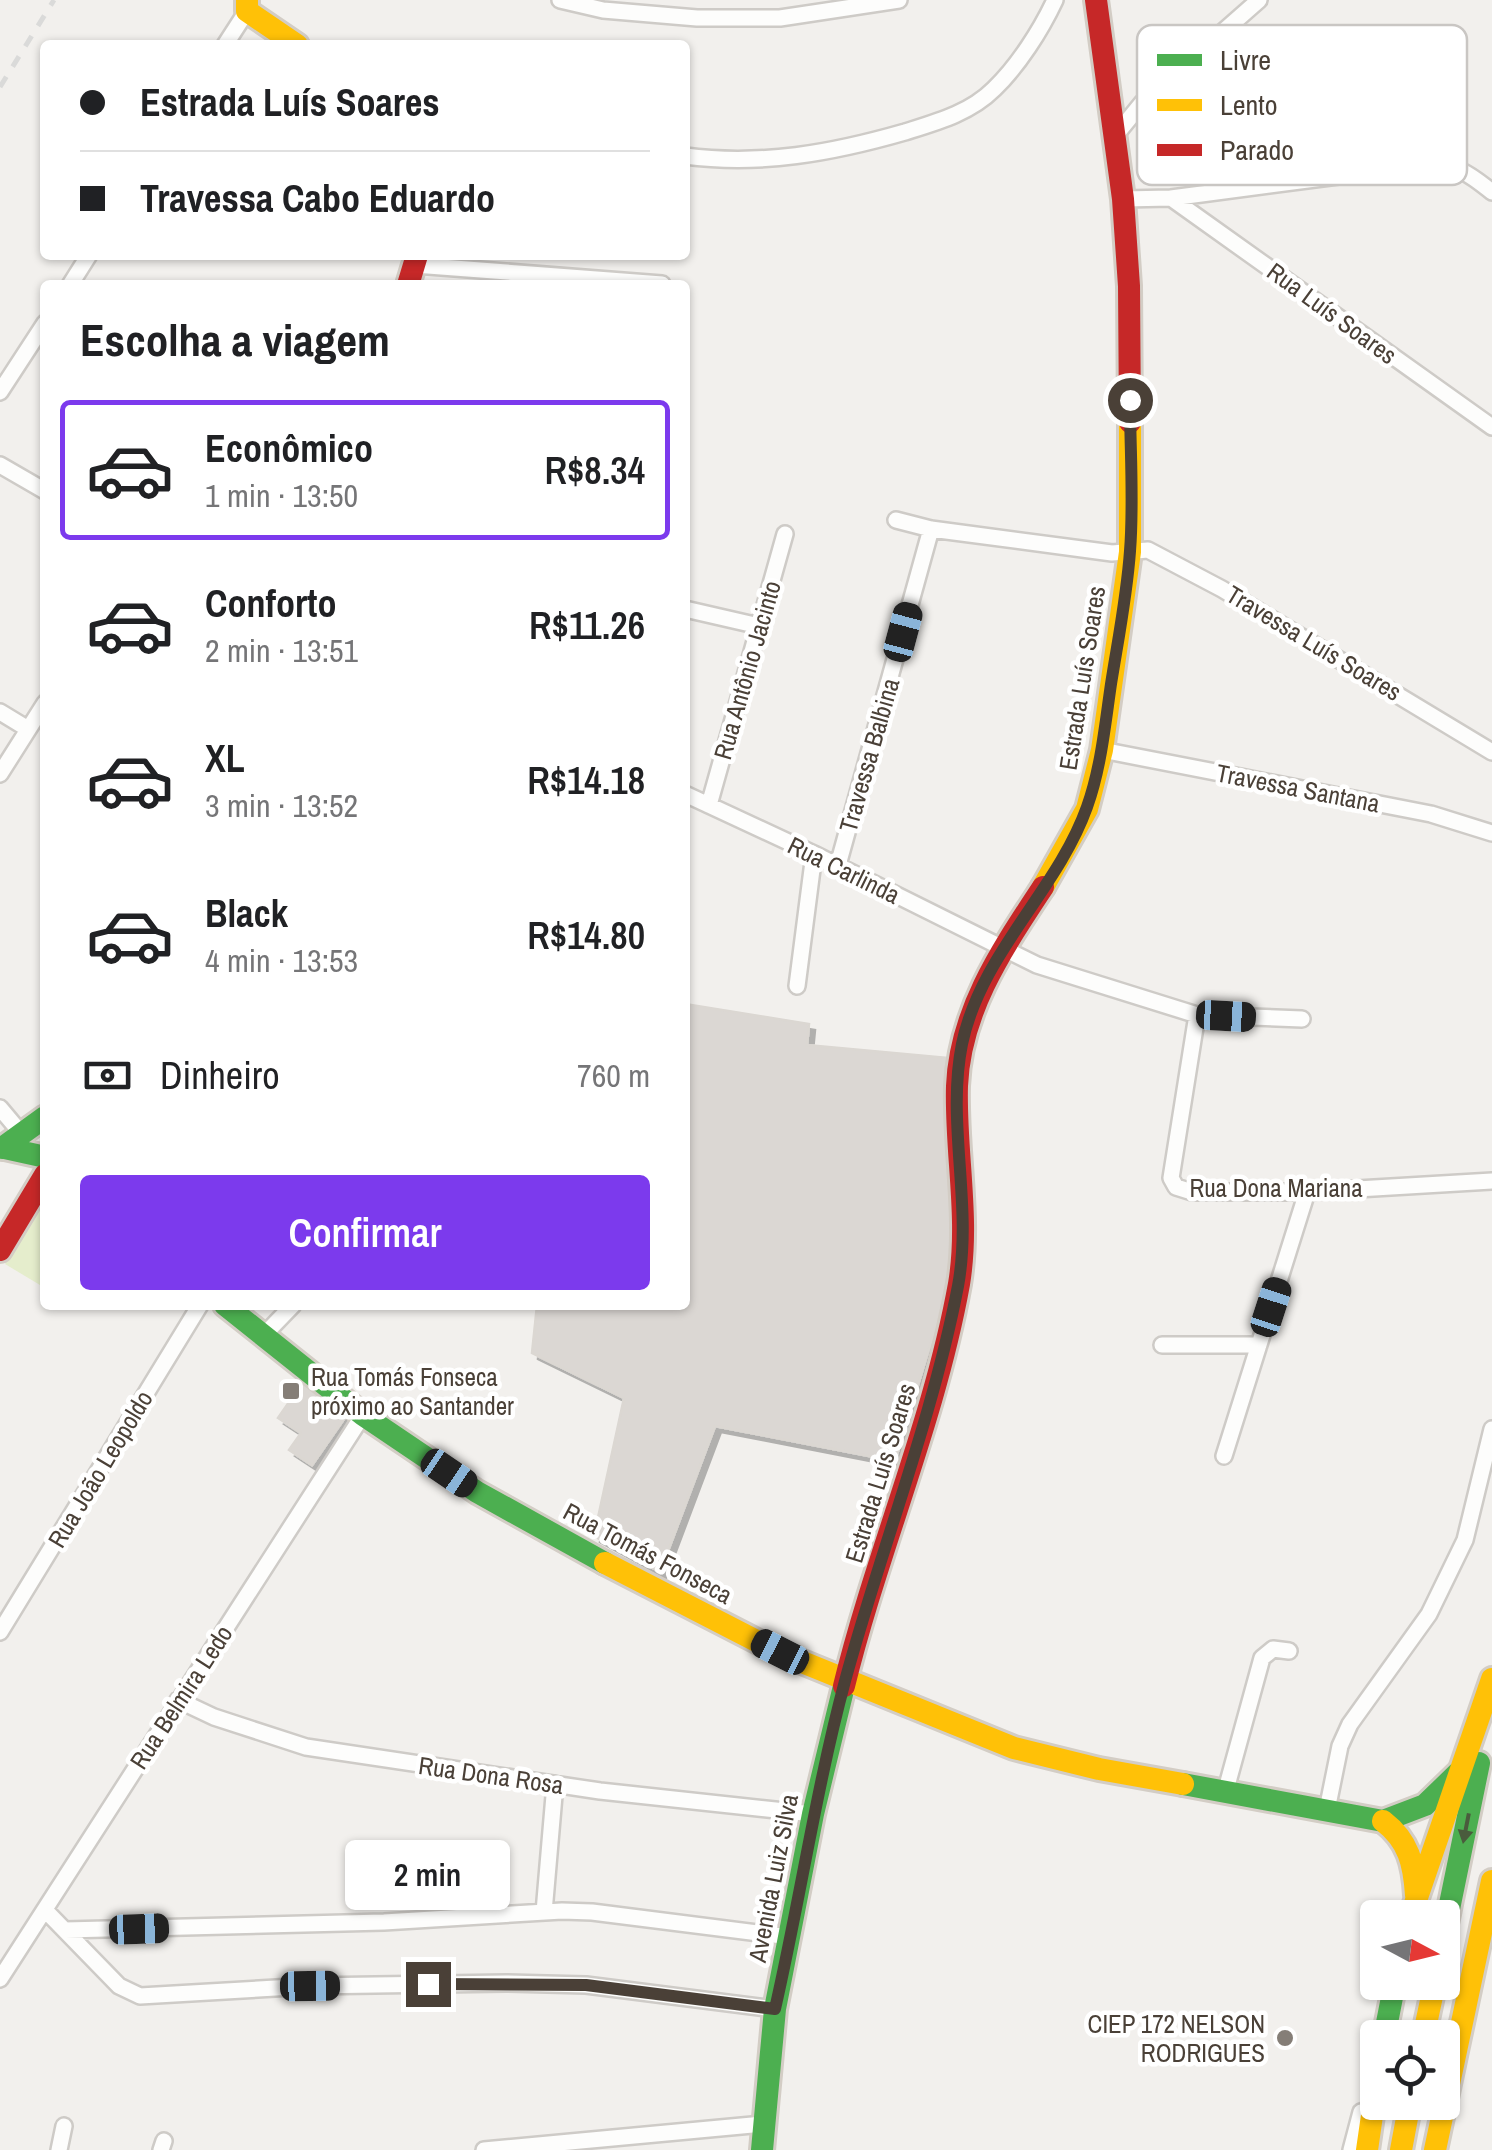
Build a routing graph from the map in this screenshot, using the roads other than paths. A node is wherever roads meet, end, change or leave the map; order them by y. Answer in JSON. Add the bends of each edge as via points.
{"nodes":[{"id":1,"x":560,"y":0,"type":"edge"},
{"id":2,"x":780,"y":0,"type":"edge"},
{"id":3,"x":899,"y":0,"type":"edge"},
{"id":4,"x":1055,"y":0,"type":"edge"},
{"id":5,"x":1096,"y":0,"type":"edge"},
{"id":6,"x":1259,"y":0,"type":"edge"},
{"id":7,"x":247,"y":6,"type":"edge"},
{"id":8,"x":780,"y":18,"type":"junction"},
{"id":9,"x":1231,"y":25,"type":"edge"},
{"id":10,"x":228,"y":40,"type":"edge"},
{"id":11,"x":291,"y":40,"type":"edge"},
{"id":12,"x":1137,"y":109,"type":"edge"},
{"id":13,"x":1116,"y":136,"type":"junction"},
{"id":14,"x":690,"y":156,"type":"edge"},
{"id":15,"x":1467,"y":172,"type":"edge"},
{"id":16,"x":1268,"y":185,"type":"edge"},
{"id":17,"x":1492,"y":192,"type":"edge"},
{"id":18,"x":1171,"y":198,"type":"junction"},
{"id":19,"x":1124,"y":199,"type":"junction"},
{"id":20,"x":413,"y":268,"type":"edge"},
{"id":21,"x":600,"y":280,"type":"edge"},
{"id":22,"x":40,"y":331,"type":"edge"},
{"id":23,"x":0,"y":392,"type":"edge"},
{"id":24,"x":1492,"y":427,"type":"edge"},
{"id":25,"x":0,"y":465,"type":"edge"},
{"id":26,"x":40,"y":488,"type":"edge"},
{"id":27,"x":896,"y":520,"type":"dead end"},
{"id":28,"x":931,"y":529,"type":"junction"},
{"id":29,"x":785,"y":534,"type":"dead end"},
{"id":30,"x":1130,"y":552,"type":"junction"},
{"id":31,"x":690,"y":610,"type":"edge"},
{"id":32,"x":759,"y":626,"type":"junction"},
{"id":33,"x":40,"y":711,"type":"edge"},
{"id":34,"x":0,"y":712,"type":"edge"},
{"id":35,"x":28,"y":729,"type":"junction"},
{"id":36,"x":1102,"y":750,"type":"junction"},
{"id":37,"x":1492,"y":752,"type":"edge"},
{"id":38,"x":0,"y":774,"type":"edge"},
{"id":39,"x":690,"y":796,"type":"edge"},
{"id":40,"x":709,"y":806,"type":"junction"},
{"id":41,"x":1492,"y":833,"type":"edge"},
{"id":42,"x":814,"y":854,"type":"junction"},
{"id":43,"x":838,"y":866,"type":"junction"},
{"id":44,"x":1002,"y":949,"type":"junction"},
{"id":45,"x":797,"y":986,"type":"dead end"},
{"id":46,"x":1198,"y":1015,"type":"junction"},
{"id":47,"x":1302,"y":1019,"type":"dead end"},
{"id":48,"x":0,"y":1108,"type":"edge"},
{"id":49,"x":40,"y":1121,"type":"edge"},
{"id":50,"x":8,"y":1143,"type":"edge"},
{"id":51,"x":40,"y":1161,"type":"edge"},
{"id":52,"x":40,"y":1171,"type":"edge"},
{"id":53,"x":1492,"y":1181,"type":"edge"},
{"id":54,"x":1307,"y":1192,"type":"junction"},
{"id":55,"x":0,"y":1250,"type":"edge"},
{"id":56,"x":197,"y":1310,"type":"edge"},
{"id":57,"x":232,"y":1310,"type":"edge"},
{"id":58,"x":287,"y":1310,"type":"edge"},
{"id":59,"x":264,"y":1335,"type":"junction"},
{"id":60,"x":1162,"y":1345,"type":"dead end"},
{"id":61,"x":1259,"y":1345,"type":"junction"},
{"id":62,"x":363,"y":1416,"type":"junction"},
{"id":63,"x":1492,"y":1429,"type":"edge"},
{"id":64,"x":1224,"y":1456,"type":"dead end"},
{"id":65,"x":0,"y":1632,"type":"edge"},
{"id":66,"x":1289,"y":1651,"type":"dead end"},
{"id":67,"x":846,"y":1678,"type":"junction"},
{"id":68,"x":1492,"y":1679,"type":"edge"},
{"id":69,"x":1492,"y":1698,"type":"edge"},
{"id":70,"x":178,"y":1700,"type":"junction"},
{"id":71,"x":1462,"y":1766,"type":"junction"},
{"id":72,"x":555,"y":1784,"type":"junction"},
{"id":73,"x":1225,"y":1792,"type":"junction"},
{"id":74,"x":1327,"y":1810,"type":"junction"},
{"id":75,"x":813,"y":1814,"type":"junction"},
{"id":76,"x":1383,"y":1821,"type":"junction"},
{"id":77,"x":1492,"y":1881,"type":"edge"},
{"id":78,"x":1413,"y":1900,"type":"edge"},
{"id":79,"x":1416,"y":1900,"type":"edge"},
{"id":80,"x":1451,"y":1900,"type":"edge"},
{"id":81,"x":45,"y":1910,"type":"junction"},
{"id":82,"x":544,"y":1912,"type":"junction"},
{"id":83,"x":65,"y":1930,"type":"junction"},
{"id":84,"x":790,"y":1937,"type":"junction"},
{"id":85,"x":0,"y":1979,"type":"edge"},
{"id":86,"x":775,"y":2009,"type":"junction"},
{"id":87,"x":1360,"y":2116,"type":"edge"},
{"id":88,"x":1371,"y":2120,"type":"edge"},
{"id":89,"x":1407,"y":2120,"type":"edge"},
{"id":90,"x":763,"y":2124,"type":"junction"},
{"id":91,"x":64,"y":2126,"type":"dead end"},
{"id":92,"x":60,"y":2150,"type":"edge"},
{"id":93,"x":484,"y":2150,"type":"edge"},
{"id":94,"x":762,"y":2150,"type":"edge"},
{"id":95,"x":1351,"y":2150,"type":"edge"},
{"id":96,"x":1367,"y":2150,"type":"edge"},
{"id":97,"x":1401,"y":2150,"type":"edge"},
{"id":98,"x":1435,"y":2150,"type":"edge"}],
"edges":[{"from":1,"to":8,"type":"street","via":[[645,14]]},
{"from":2,"to":8,"type":"street"},
{"from":3,"to":8,"type":"street"},
{"from":4,"to":14,"type":"street","via":[[995,89],[946,120],[790,158]]},
{"from":5,"to":13,"type":"main road","name":"Estrada Luís Soares"},
{"from":6,"to":9,"type":"street"},
{"from":7,"to":10,"type":"street"},
{"from":7,"to":11,"type":"main road"},
{"from":12,"to":13,"type":"street"},
{"from":13,"to":19,"type":"main road","name":"Estrada Luís Soares"},
{"from":15,"to":17,"type":"street"},
{"from":16,"to":18,"type":"street"},
{"from":18,"to":19,"type":"street"},
{"from":18,"to":24,"type":"street","name":"Rua Luís Soares"},
{"from":19,"to":30,"type":"main road","name":"Estrada Luís Soares"},
{"from":20,"to":21,"type":"street"},
{"from":22,"to":23,"type":"street"},
{"from":25,"to":26,"type":"street"},
{"from":27,"to":28,"type":"street","name":"Travessa Luís Soares"},
{"from":28,"to":30,"type":"street","name":"Travessa Luís Soares"},
{"from":28,"to":43,"type":"street","name":"Travessa Balbina"},
{"from":29,"to":32,"type":"street","name":"Rua Antônio Jacinto"},
{"from":30,"to":36,"type":"main road","name":"Estrada Luís Soares"},
{"from":30,"to":37,"type":"street","name":"Travessa Luís Soares","via":[[1148,550],[1222,589]]},
{"from":31,"to":32,"type":"street"},
{"from":32,"to":40,"type":"street","name":"Rua Antônio Jacinto"},
{"from":33,"to":35,"type":"street"},
{"from":34,"to":35,"type":"street"},
{"from":35,"to":38,"type":"street"},
{"from":36,"to":41,"type":"street","name":"Travessa Santana","via":[[1431,814]]},
{"from":36,"to":44,"type":"main road","name":"Estrada Luís Soares","via":[[1086,809]]},
{"from":39,"to":40,"type":"street","name":"Rua Carlinda"},
{"from":40,"to":42,"type":"street","name":"Rua Carlinda"},
{"from":42,"to":43,"type":"street","name":"Rua Carlinda"},
{"from":42,"to":45,"type":"street"},
{"from":43,"to":44,"type":"street","name":"Rua Carlinda"},
{"from":44,"to":46,"type":"street","name":"Rua Carlinda"},
{"from":44,"to":67,"type":"main road","name":"Estrada Luís Soares","via":[[980,991],[961,1056],[964,1226],[955,1299],[926,1420]]},
{"from":46,"to":47,"type":"street","name":"Rua Carlinda"},
{"from":46,"to":54,"type":"street","name":"Rua Dona Mariana","via":[[1171,1178],[1176,1187]]},
{"from":48,"to":50,"type":"street"},
{"from":49,"to":50,"type":"main road"},
{"from":50,"to":51,"type":"main road"},
{"from":52,"to":55,"type":"main road"},
{"from":53,"to":54,"type":"street","name":"Rua Dona Mariana"},
{"from":54,"to":61,"type":"street"},
{"from":56,"to":65,"type":"street","name":"Rua João Leopoldo"},
{"from":57,"to":59,"type":"main road","name":"Rua Tomás Fonseca"},
{"from":58,"to":59,"type":"street"},
{"from":59,"to":62,"type":"main road","name":"Rua Tomás Fonseca"},
{"from":60,"to":61,"type":"street"},
{"from":61,"to":64,"type":"street"},
{"from":62,"to":67,"type":"main road","name":"Rua Tomás Fonseca","via":[[477,1492],[668,1597]]},
{"from":62,"to":70,"type":"street","name":"Rua Belmira Ledo"},
{"from":63,"to":74,"type":"street","via":[[1465,1540],[1428,1614],[1350,1724]]},
{"from":66,"to":73,"type":"street","via":[[1274,1649],[1262,1658]]},
{"from":67,"to":73,"type":"main road","name":"Rua Tomás Fonseca","via":[[1014,1748]]},
{"from":67,"to":75,"type":"main road","name":"Avenida Luiz Silva"},
{"from":68,"to":71,"type":"main road"},
{"from":69,"to":80,"type":"main road","one_way":true},
{"from":70,"to":72,"type":"street","name":"Rua Dona Rosa","via":[[306,1748]]},
{"from":70,"to":81,"type":"street","name":"Rua Belmira Ledo"},
{"from":71,"to":76,"type":"main road","via":[[1430,1803]]},
{"from":71,"to":79,"type":"main road"},
{"from":72,"to":75,"type":"street","name":"Rua Dona Rosa"},
{"from":72,"to":82,"type":"street"},
{"from":73,"to":74,"type":"main road","name":"Rua Tomás Fonseca"},
{"from":74,"to":76,"type":"main road","name":"Rua Tomás Fonseca"},
{"from":75,"to":84,"type":"main road","name":"Avenida Luiz Silva"},
{"from":76,"to":78,"type":"main road","via":[[1410,1850]]},
{"from":77,"to":98,"type":"main road"},
{"from":81,"to":83,"type":"street"},
{"from":81,"to":85,"type":"street","name":"Rua Belmira Ledo"},
{"from":82,"to":83,"type":"street"},
{"from":82,"to":84,"type":"street"},
{"from":83,"to":86,"type":"street","via":[[120,1986],[140,1996],[506,1983],[586,1985]]},
{"from":84,"to":86,"type":"main road","name":"Avenida Luiz Silva"},
{"from":86,"to":90,"type":"main road","name":"Avenida Luiz Silva"},
{"from":87,"to":95,"type":"street"},
{"from":88,"to":96,"type":"main road"},
{"from":89,"to":97,"type":"main road"},
{"from":90,"to":93,"type":"street"},
{"from":90,"to":94,"type":"main road","name":"Avenida Luiz Silva"},
{"from":91,"to":92,"type":"street"}]}
